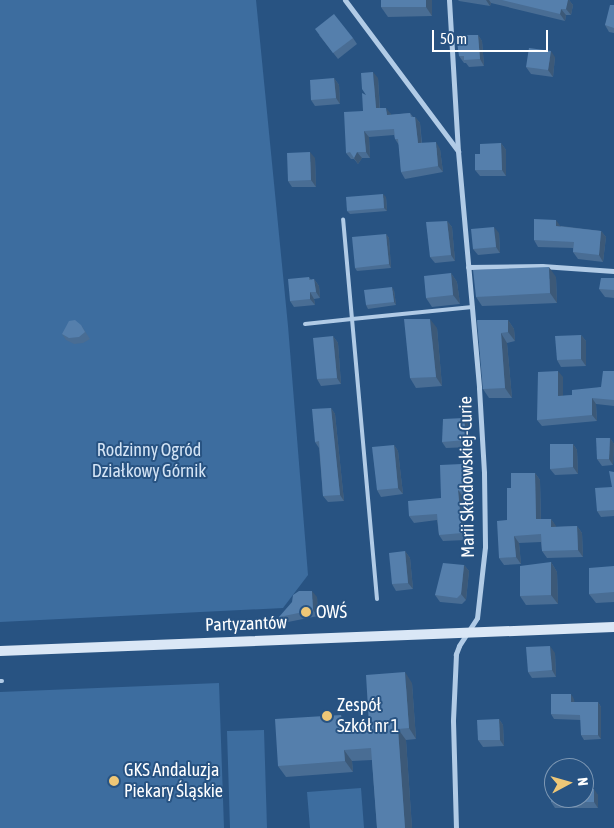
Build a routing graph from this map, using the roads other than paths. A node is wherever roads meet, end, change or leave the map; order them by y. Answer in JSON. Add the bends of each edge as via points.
{"nodes":[{"id":1,"x":345,"y":0,"type":"edge"},
{"id":2,"x":449,"y":0,"type":"edge"},
{"id":3,"x":458,"y":151,"type":"junction"},
{"id":4,"x":343,"y":220,"type":"dead end"},
{"id":5,"x":468,"y":267,"type":"junction"},
{"id":6,"x":614,"y":270,"type":"edge"},
{"id":7,"x":472,"y":307,"type":"junction"},
{"id":8,"x":352,"y":319,"type":"junction"},
{"id":9,"x":305,"y":324,"type":"dead end"},
{"id":10,"x":376,"y":599,"type":"dead end"},
{"id":11,"x":614,"y":627,"type":"edge"},
{"id":12,"x":468,"y":632,"type":"junction"},
{"id":13,"x":0,"y":651,"type":"edge"},
{"id":14,"x":456,"y":828,"type":"edge"}],
"edges":[{"from":1,"to":3,"type":"street"},
{"from":2,"to":3,"type":"street","name":"Marii Skłodowskiej-Curie"},
{"from":3,"to":5,"type":"street","name":"Marii Skłodowskiej-Curie"},
{"from":4,"to":8,"type":"lane"},
{"from":5,"to":6,"type":"street","via":[[542,266]]},
{"from":5,"to":7,"type":"street","name":"Marii Skłodowskiej-Curie"},
{"from":7,"to":8,"type":"lane"},
{"from":7,"to":12,"type":"street","name":"Marii Skłodowskiej-Curie","via":[[485,547],[477,618]]},
{"from":8,"to":9,"type":"lane"},
{"from":8,"to":10,"type":"lane"},
{"from":11,"to":12,"type":"street","name":"Partyzantów"},
{"from":12,"to":13,"type":"street","name":"Partyzantów"},
{"from":12,"to":14,"type":"street","name":"Marii Skłodowskiej-Curie","via":[[456,654],[453,721]]}]}
